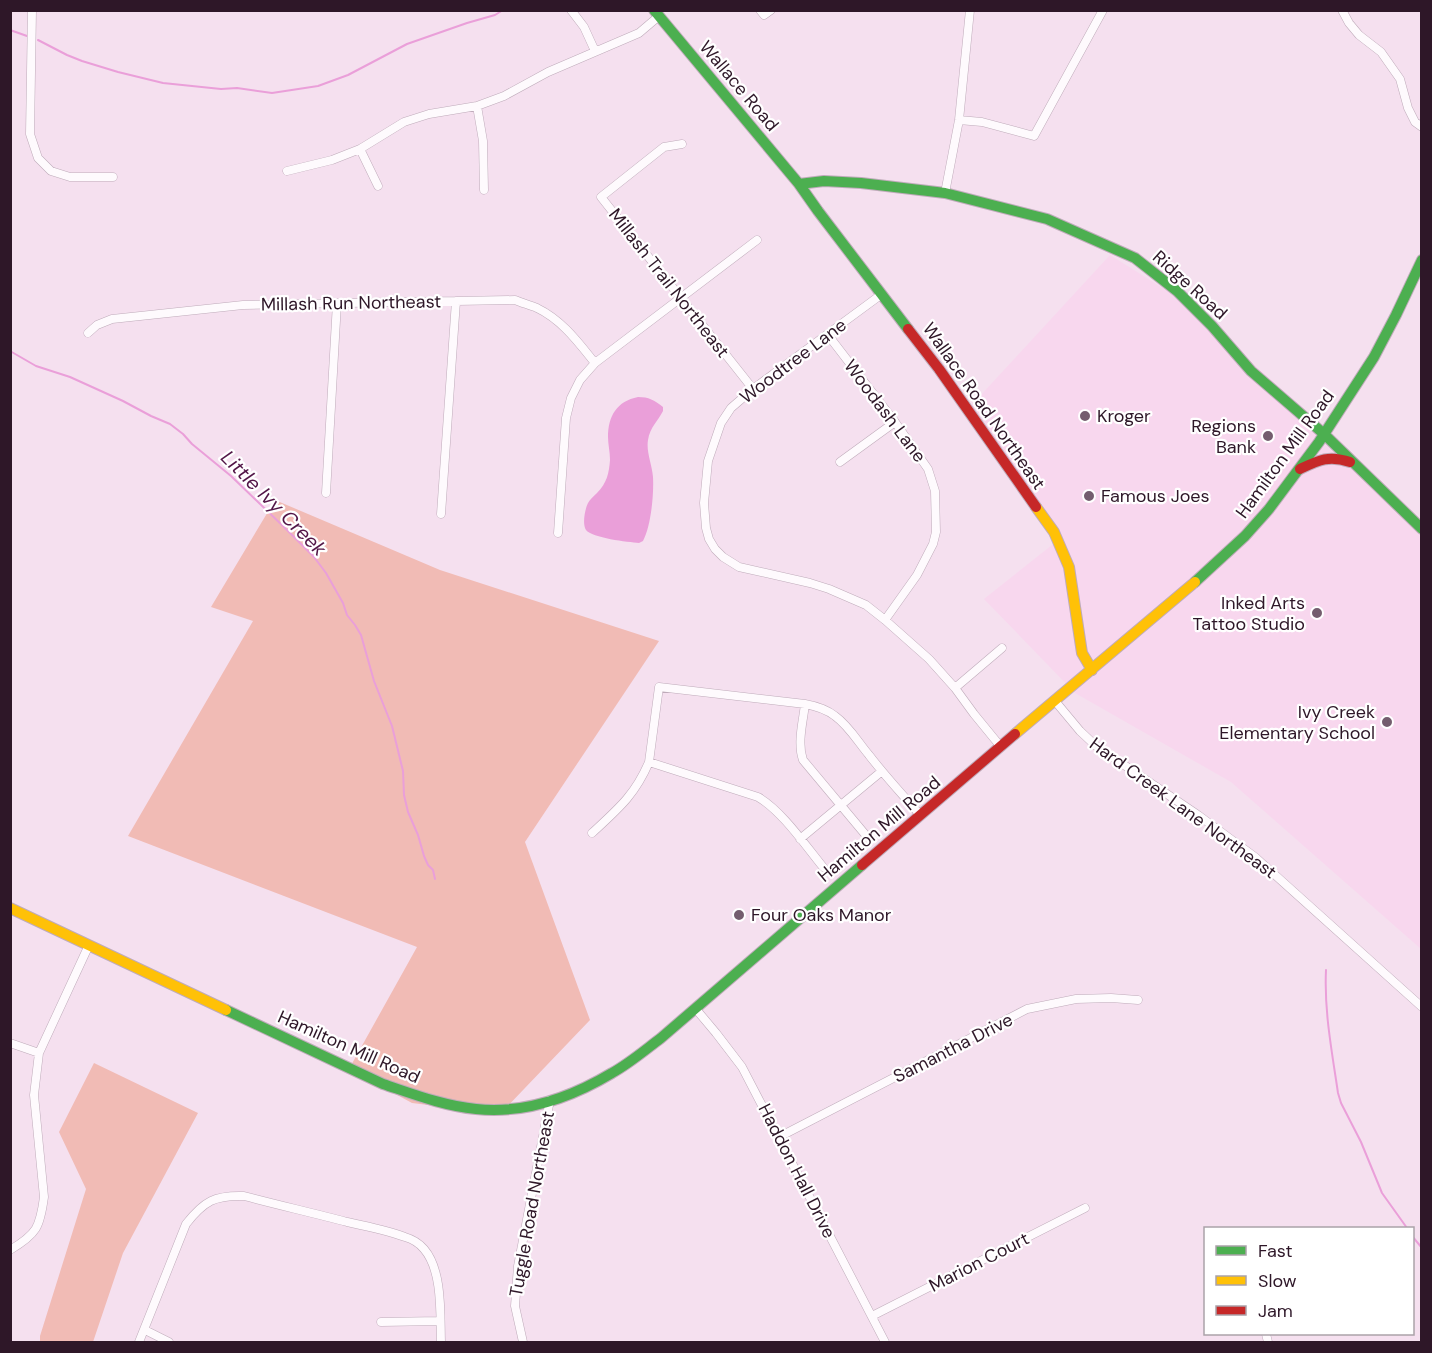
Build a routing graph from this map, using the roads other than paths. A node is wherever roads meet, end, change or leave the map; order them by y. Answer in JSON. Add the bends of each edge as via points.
{"nodes":[{"id":1,"x":32,"y":10,"type":"edge"},
{"id":2,"x":571,"y":10,"type":"edge"},
{"id":3,"x":760,"y":10,"type":"edge"},
{"id":4,"x":771,"y":10,"type":"edge"},
{"id":5,"x":970,"y":10,"type":"edge"},
{"id":6,"x":1102,"y":10,"type":"edge"},
{"id":7,"x":1342,"y":10,"type":"edge"},
{"id":8,"x":657,"y":13,"type":"edge"},
{"id":9,"x":595,"y":51,"type":"junction"},
{"id":10,"x":477,"y":106,"type":"junction"},
{"id":11,"x":959,"y":120,"type":"junction"},
{"id":12,"x":1422,"y":126,"type":"edge"},
{"id":13,"x":682,"y":144,"type":"dead end"},
{"id":14,"x":360,"y":149,"type":"junction"},
{"id":15,"x":287,"y":171,"type":"dead end"},
{"id":16,"x":113,"y":177,"type":"dead end"},
{"id":17,"x":799,"y":184,"type":"junction"},
{"id":18,"x":378,"y":186,"type":"dead end"},
{"id":19,"x":484,"y":190,"type":"dead end"},
{"id":20,"x":945,"y":193,"type":"junction"},
{"id":21,"x":757,"y":240,"type":"dead end"},
{"id":22,"x":1422,"y":260,"type":"edge"},
{"id":23,"x":882,"y":294,"type":"junction"},
{"id":24,"x":681,"y":299,"type":"junction"},
{"id":25,"x":456,"y":301,"type":"junction"},
{"id":26,"x":337,"y":303,"type":"junction"},
{"id":27,"x":88,"y":333,"type":"dead end"},
{"id":28,"x":828,"y":335,"type":"junction"},
{"id":29,"x":595,"y":363,"type":"junction"},
{"id":30,"x":753,"y":389,"type":"junction"},
{"id":31,"x":895,"y":422,"type":"junction"},
{"id":32,"x":1324,"y":434,"type":"junction"},
{"id":33,"x":840,"y":462,"type":"dead end"},
{"id":34,"x":1352,"y":463,"type":"junction"},
{"id":35,"x":1299,"y":469,"type":"junction"},
{"id":36,"x":326,"y":493,"type":"dead end"},
{"id":37,"x":441,"y":514,"type":"dead end"},
{"id":38,"x":1422,"y":529,"type":"edge"},
{"id":39,"x":558,"y":533,"type":"dead end"},
{"id":40,"x":885,"y":620,"type":"junction"},
{"id":41,"x":1002,"y":648,"type":"dead end"},
{"id":42,"x":1092,"y":670,"type":"junction"},
{"id":43,"x":956,"y":688,"type":"junction"},
{"id":44,"x":1055,"y":701,"type":"junction"},
{"id":45,"x":805,"y":704,"type":"junction"},
{"id":46,"x":1001,"y":747,"type":"junction"},
{"id":47,"x":649,"y":762,"type":"junction"},
{"id":48,"x":882,"y":771,"type":"junction"},
{"id":49,"x":840,"y":806,"type":"junction"},
{"id":50,"x":920,"y":815,"type":"junction"},
{"id":51,"x":592,"y":833,"type":"dead end"},
{"id":52,"x":864,"y":833,"type":"dead end"},
{"id":53,"x":800,"y":839,"type":"junction"},
{"id":54,"x":823,"y":867,"type":"dead end"},
{"id":55,"x":10,"y":908,"type":"edge"},
{"id":56,"x":89,"y":945,"type":"junction"},
{"id":57,"x":1138,"y":1000,"type":"dead end"},
{"id":58,"x":1422,"y":1006,"type":"edge"},
{"id":59,"x":695,"y":1008,"type":"junction"},
{"id":60,"x":10,"y":1043,"type":"edge"},
{"id":61,"x":39,"y":1053,"type":"junction"},
{"id":62,"x":550,"y":1100,"type":"junction"},
{"id":63,"x":779,"y":1137,"type":"junction"},
{"id":64,"x":1086,"y":1208,"type":"dead end"},
{"id":65,"x":10,"y":1250,"type":"edge"},
{"id":66,"x":872,"y":1316,"type":"junction"},
{"id":67,"x":440,"y":1321,"type":"junction"},
{"id":68,"x":381,"y":1322,"type":"dead end"},
{"id":69,"x":145,"y":1330,"type":"junction"},
{"id":70,"x":139,"y":1342,"type":"edge"},
{"id":71,"x":169,"y":1342,"type":"edge"},
{"id":72,"x":441,"y":1342,"type":"edge"},
{"id":73,"x":523,"y":1342,"type":"edge"},
{"id":74,"x":885,"y":1342,"type":"edge"}],
"edges":[{"from":1,"to":16,"type":"street","via":[[30,134],[38,158],[51,171],[70,177]]},
{"from":2,"to":9,"type":"street"},
{"from":3,"to":4,"type":"street","via":[[764,15]]},
{"from":5,"to":11,"type":"street"},
{"from":6,"to":11,"type":"street","via":[[1034,136]]},
{"from":7,"to":12,"type":"street","via":[[1359,35],[1381,52],[1400,79],[1408,108],[1415,122]]},
{"from":8,"to":9,"type":"street","via":[[639,33]]},
{"from":8,"to":17,"type":"main road","name":"Wallace Road"},
{"from":9,"to":10,"type":"street"},
{"from":10,"to":14,"type":"street","via":[[404,122]]},
{"from":10,"to":19,"type":"street","via":[[483,141]]},
{"from":11,"to":20,"type":"street"},
{"from":13,"to":24,"type":"street","name":"Millash Trail Northeast","via":[[664,147],[601,197]]},
{"from":14,"to":15,"type":"street"},
{"from":14,"to":18,"type":"street"},
{"from":17,"to":20,"type":"main road","name":"Ridge Road","via":[[861,183]]},
{"from":17,"to":23,"type":"main road","name":"Wallace Road Northeast"},
{"from":20,"to":32,"type":"main road","name":"Ridge Road","via":[[1047,219],[1135,258],[1177,291],[1251,371]]},
{"from":21,"to":24,"type":"street"},
{"from":22,"to":32,"type":"main road","name":"Hamilton Mill Road","via":[[1374,357]]},
{"from":23,"to":28,"type":"street","name":"Woodtree Lane"},
{"from":23,"to":42,"type":"main road","name":"Wallace Road Northeast","via":[[1053,532],[1069,567],[1082,652]]},
{"from":24,"to":29,"type":"street"},
{"from":24,"to":30,"type":"street","name":"Millash Trail Northeast"},
{"from":25,"to":26,"type":"street","name":"Millash Run Northeast"},
{"from":25,"to":29,"type":"street","name":"Millash Run Northeast","via":[[515,300],[538,309],[572,334]]},
{"from":25,"to":37,"type":"street"},
{"from":26,"to":27,"type":"street","name":"Millash Run Northeast","via":[[243,305],[112,319]]},
{"from":26,"to":36,"type":"street"},
{"from":28,"to":30,"type":"street","name":"Woodtree Lane"},
{"from":28,"to":31,"type":"street","name":"Woodash Lane"},
{"from":29,"to":39,"type":"street","via":[[571,398]]},
{"from":30,"to":40,"type":"street","name":"Woodtree Lane","via":[[721,423],[708,461],[704,503],[709,539],[723,557],[739,567],[829,589],[866,605]]},
{"from":31,"to":33,"type":"street"},
{"from":31,"to":40,"type":"street","name":"Woodash Lane","via":[[928,469],[935,491],[936,532],[928,556]]},
{"from":32,"to":34,"type":"main road","name":"Ridge Road"},
{"from":32,"to":35,"type":"main road","name":"Hamilton Mill Road"},
{"from":34,"to":35,"type":"main road","via":[[1325,458]]},
{"from":34,"to":38,"type":"main road","name":"Ridge Road"},
{"from":35,"to":42,"type":"main road","name":"Hamilton Mill Road","via":[[1245,536]]},
{"from":40,"to":43,"type":"street","name":"Woodtree Lane"},
{"from":41,"to":43,"type":"street"},
{"from":42,"to":44,"type":"main road","name":"Hamilton Mill Road"},
{"from":43,"to":46,"type":"street","name":"Woodtree Lane"},
{"from":44,"to":46,"type":"main road","name":"Hamilton Mill Road"},
{"from":44,"to":58,"type":"street","name":"Hard Creek Lane Northeast","via":[[1096,746],[1255,857]]},
{"from":45,"to":47,"type":"street","via":[[659,687]]},
{"from":45,"to":48,"type":"street","via":[[838,718]]},
{"from":45,"to":49,"type":"street","via":[[800,753]]},
{"from":46,"to":50,"type":"main road","name":"Hamilton Mill Road"},
{"from":47,"to":51,"type":"street","via":[[632,794]]},
{"from":47,"to":53,"type":"street","via":[[768,802]]},
{"from":48,"to":49,"type":"street"},
{"from":48,"to":50,"type":"street"},
{"from":49,"to":52,"type":"street"},
{"from":49,"to":53,"type":"street"},
{"from":50,"to":59,"type":"main road","name":"Hamilton Mill Road"},
{"from":53,"to":54,"type":"street"},
{"from":55,"to":56,"type":"main road","name":"Hamilton Mill Road"},
{"from":56,"to":61,"type":"street"},
{"from":56,"to":62,"type":"main road","name":"Hamilton Mill Road","via":[[383,1084],[431,1100],[491,1110]]},
{"from":57,"to":63,"type":"street","name":"Samantha Drive","via":[[1076,999],[1027,1009]]},
{"from":59,"to":62,"type":"main road","name":"Hamilton Mill Road","via":[[628,1064],[592,1084]]},
{"from":59,"to":63,"type":"street","name":"Haddon Hall Drive","via":[[742,1067]]},
{"from":60,"to":61,"type":"street"},
{"from":61,"to":65,"type":"street","via":[[34,1095],[44,1197],[42,1212],[37,1229]]},
{"from":62,"to":73,"type":"street","name":"Tuggle Road Northeast","via":[[518,1266],[515,1306]]},
{"from":63,"to":66,"type":"street","name":"Haddon Hall Drive"},
{"from":64,"to":66,"type":"street","name":"Marion Court"},
{"from":66,"to":74,"type":"street","name":"Haddon Hall Drive"},
{"from":67,"to":68,"type":"street"},
{"from":67,"to":69,"type":"street","via":[[436,1276],[425,1249],[416,1241],[244,1196],[227,1196],[206,1203],[186,1224]]},
{"from":67,"to":72,"type":"street"},
{"from":69,"to":70,"type":"street"},
{"from":69,"to":71,"type":"street"}]}
